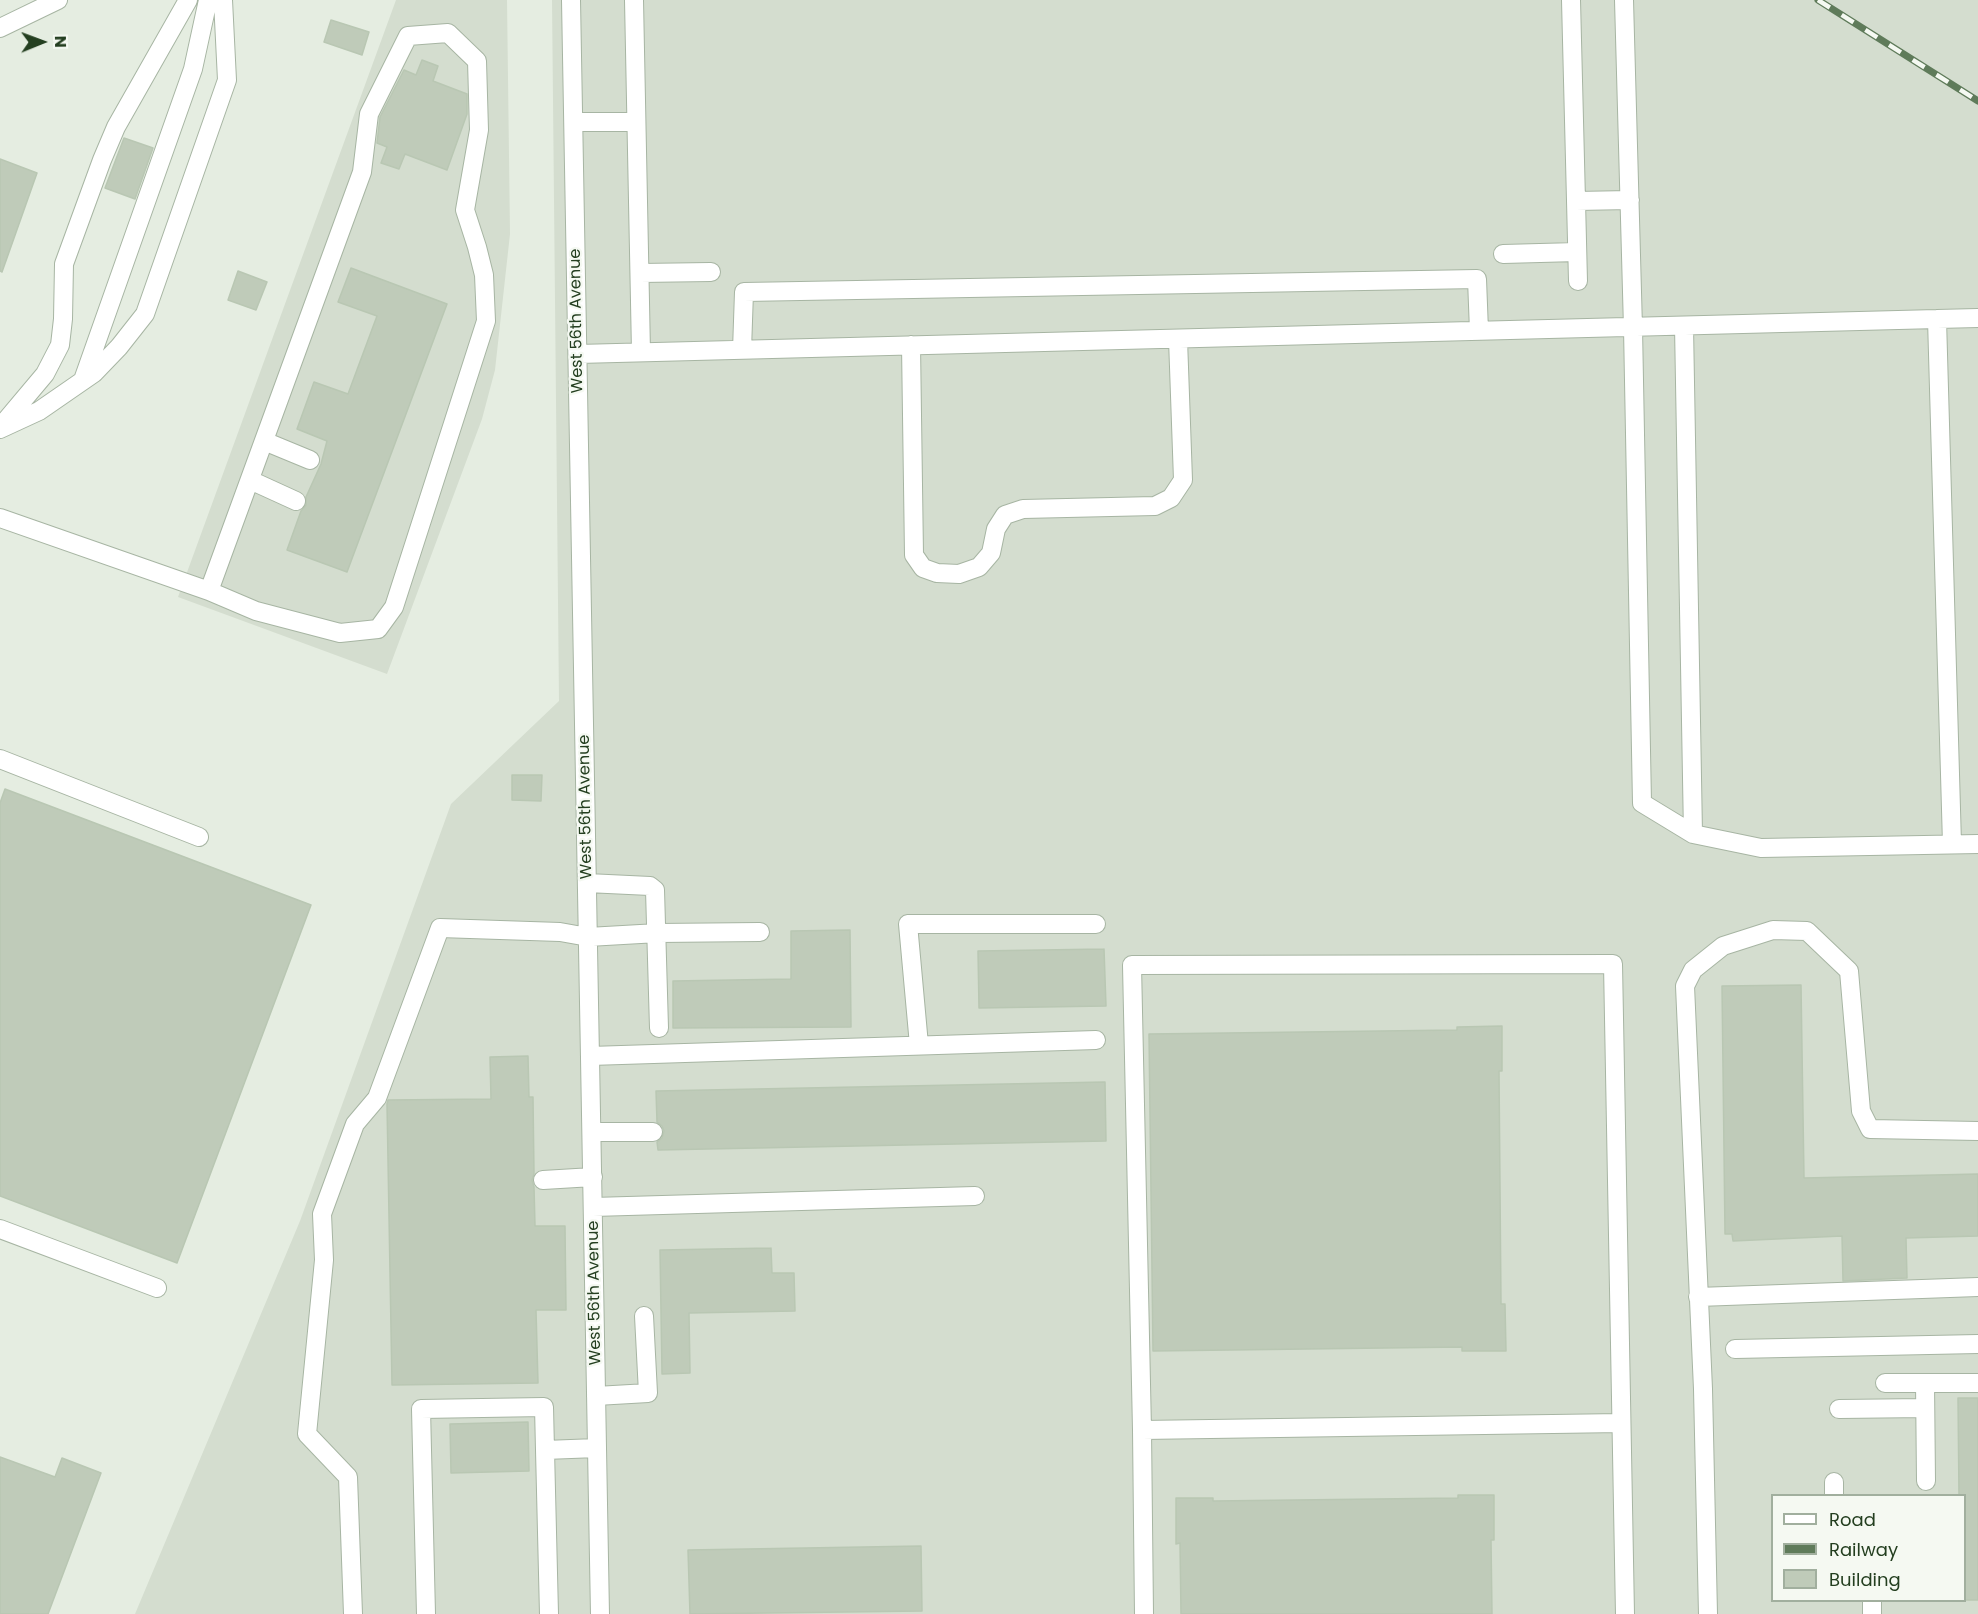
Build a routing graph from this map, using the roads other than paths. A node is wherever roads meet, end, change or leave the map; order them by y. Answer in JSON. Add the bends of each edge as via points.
{"nodes":[{"id":1,"x":58,"y":0,"type":"edge"},
{"id":2,"x":188,"y":0,"type":"edge"},
{"id":3,"x":208,"y":0,"type":"edge"},
{"id":4,"x":223,"y":0,"type":"edge"},
{"id":5,"x":571,"y":0,"type":"edge"},
{"id":6,"x":634,"y":0,"type":"edge"},
{"id":7,"x":1571,"y":0,"type":"edge"},
{"id":8,"x":1624,"y":0,"type":"edge"},
{"id":9,"x":0,"y":28,"type":"edge"},
{"id":10,"x":574,"y":122,"type":"junction"},
{"id":11,"x":636,"y":122,"type":"junction"},
{"id":12,"x":1630,"y":200,"type":"junction"},
{"id":13,"x":1576,"y":201,"type":"junction"},
{"id":14,"x":1577,"y":252,"type":"junction"},
{"id":15,"x":1503,"y":254,"type":"dead end"},
{"id":16,"x":711,"y":272,"type":"dead end"},
{"id":17,"x":640,"y":273,"type":"junction"},
{"id":18,"x":1578,"y":281,"type":"dead end"},
{"id":19,"x":1978,"y":318,"type":"edge"},
{"id":20,"x":1937,"y":319,"type":"junction"},
{"id":21,"x":1684,"y":326,"type":"junction"},
{"id":22,"x":1633,"y":327,"type":"junction"},
{"id":23,"x":1479,"y":331,"type":"junction"},
{"id":24,"x":1178,"y":339,"type":"junction"},
{"id":25,"x":911,"y":345,"type":"junction"},
{"id":26,"x":742,"y":350,"type":"junction"},
{"id":27,"x":641,"y":352,"type":"junction"},
{"id":28,"x":578,"y":354,"type":"junction"},
{"id":29,"x":82,"y":382,"type":"junction"},
{"id":30,"x":0,"y":428,"type":"edge"},
{"id":31,"x":264,"y":441,"type":"junction"},
{"id":32,"x":310,"y":460,"type":"dead end"},
{"id":33,"x":250,"y":480,"type":"junction"},
{"id":34,"x":296,"y":501,"type":"dead end"},
{"id":35,"x":0,"y":518,"type":"edge"},
{"id":36,"x":209,"y":591,"type":"junction"},
{"id":37,"x":0,"y":759,"type":"edge"},
{"id":38,"x":1693,"y":834,"type":"junction"},
{"id":39,"x":199,"y":837,"type":"dead end"},
{"id":40,"x":1952,"y":844,"type":"junction"},
{"id":41,"x":1978,"y":844,"type":"edge"},
{"id":42,"x":587,"y":883,"type":"junction"},
{"id":43,"x":1096,"y":924,"type":"dead end"},
{"id":44,"x":658,"y":933,"type":"junction"},
{"id":45,"x":760,"y":933,"type":"dead end"},
{"id":46,"x":588,"y":937,"type":"junction"},
{"id":47,"x":659,"y":1028,"type":"dead end"},
{"id":48,"x":1096,"y":1040,"type":"dead end"},
{"id":49,"x":919,"y":1045,"type":"junction"},
{"id":50,"x":590,"y":1056,"type":"junction"},
{"id":51,"x":1978,"y":1131,"type":"edge"},
{"id":52,"x":592,"y":1132,"type":"junction"},
{"id":53,"x":653,"y":1132,"type":"dead end"},
{"id":54,"x":593,"y":1177,"type":"junction"},
{"id":55,"x":543,"y":1180,"type":"dead end"},
{"id":56,"x":975,"y":1196,"type":"dead end"},
{"id":57,"x":593,"y":1207,"type":"junction"},
{"id":58,"x":0,"y":1229,"type":"edge"},
{"id":59,"x":1978,"y":1287,"type":"edge"},
{"id":60,"x":157,"y":1288,"type":"dead end"},
{"id":61,"x":1698,"y":1297,"type":"junction"},
{"id":62,"x":644,"y":1316,"type":"dead end"},
{"id":63,"x":1978,"y":1344,"type":"edge"},
{"id":64,"x":1735,"y":1349,"type":"dead end"},
{"id":65,"x":1885,"y":1383,"type":"dead end"},
{"id":66,"x":1925,"y":1383,"type":"junction"},
{"id":67,"x":1978,"y":1383,"type":"edge"},
{"id":68,"x":596,"y":1396,"type":"junction"},
{"id":69,"x":1925,"y":1408,"type":"junction"},
{"id":70,"x":1839,"y":1409,"type":"dead end"},
{"id":71,"x":1621,"y":1423,"type":"junction"},
{"id":72,"x":1142,"y":1430,"type":"junction"},
{"id":73,"x":597,"y":1448,"type":"junction"},
{"id":74,"x":545,"y":1450,"type":"junction"},
{"id":75,"x":1926,"y":1481,"type":"dead end"},
{"id":76,"x":353,"y":1614,"type":"edge"},
{"id":77,"x":426,"y":1614,"type":"edge"},
{"id":78,"x":549,"y":1614,"type":"edge"},
{"id":79,"x":600,"y":1614,"type":"edge"},
{"id":80,"x":1144,"y":1614,"type":"edge"},
{"id":81,"x":1625,"y":1614,"type":"edge"},
{"id":82,"x":1708,"y":1614,"type":"edge"}],
"edges":[{"from":1,"to":9,"type":"street"},
{"from":2,"to":30,"type":"street","via":[[102,160],[64,264],[60,345],[45,374]]},
{"from":3,"to":29,"type":"street","via":[[194,69]]},
{"from":4,"to":29,"type":"street","via":[[227,80],[145,314],[119,347]]},
{"from":5,"to":10,"type":"street","name":"West 56th Avenue"},
{"from":6,"to":11,"type":"street"},
{"from":7,"to":13,"type":"street"},
{"from":8,"to":12,"type":"street"},
{"from":10,"to":11,"type":"street"},
{"from":10,"to":28,"type":"street","name":"West 56th Avenue"},
{"from":11,"to":17,"type":"street"},
{"from":12,"to":13,"type":"street"},
{"from":12,"to":22,"type":"street"},
{"from":13,"to":14,"type":"street"},
{"from":14,"to":15,"type":"street"},
{"from":14,"to":18,"type":"street"},
{"from":16,"to":17,"type":"street"},
{"from":17,"to":27,"type":"street"},
{"from":19,"to":20,"type":"street"},
{"from":20,"to":21,"type":"street"},
{"from":20,"to":40,"type":"street"},
{"from":21,"to":22,"type":"street"},
{"from":21,"to":38,"type":"street"},
{"from":22,"to":23,"type":"street"},
{"from":22,"to":38,"type":"street","via":[[1642,803]]},
{"from":23,"to":24,"type":"street"},
{"from":23,"to":26,"type":"street","via":[[1478,279],[744,292]]},
{"from":24,"to":25,"type":"street"},
{"from":24,"to":25,"type":"street","via":[[1183,480],[1171,498],[1155,506],[1023,509],[1005,515],[996,529],[991,553],[979,567],[959,574],[923,568],[914,555]]},
{"from":25,"to":26,"type":"street"},
{"from":26,"to":27,"type":"street"},
{"from":27,"to":28,"type":"street"},
{"from":28,"to":42,"type":"street","name":"West 56th Avenue"},
{"from":29,"to":30,"type":"street","via":[[39,411]]},
{"from":31,"to":32,"type":"street"},
{"from":31,"to":33,"type":"street"},
{"from":31,"to":36,"type":"street","via":[[362,172],[369,114],[408,36],[448,33],[477,61],[479,130],[465,210],[484,275],[486,321],[394,607],[378,628],[340,633],[256,611]]},
{"from":33,"to":34,"type":"street"},
{"from":33,"to":36,"type":"street"},
{"from":35,"to":36,"type":"street"},
{"from":37,"to":39,"type":"street"},
{"from":38,"to":40,"type":"street","via":[[1761,848]]},
{"from":40,"to":41,"type":"street"},
{"from":42,"to":44,"type":"street","via":[[650,886],[655,890]]},
{"from":42,"to":46,"type":"street","name":"West 56th Avenue"},
{"from":43,"to":49,"type":"street","via":[[908,924]]},
{"from":44,"to":45,"type":"street"},
{"from":44,"to":46,"type":"street"},
{"from":44,"to":47,"type":"street"},
{"from":46,"to":50,"type":"street","name":"West 56th Avenue"},
{"from":46,"to":76,"type":"street","via":[[560,932],[440,928],[377,1098],[355,1124],[322,1214],[324,1260],[307,1434],[348,1477]]},
{"from":48,"to":49,"type":"street"},
{"from":49,"to":50,"type":"street"},
{"from":50,"to":52,"type":"street","name":"West 56th Avenue"},
{"from":51,"to":61,"type":"street","via":[[1869,1129],[1861,1110],[1849,971],[1807,931],[1773,930],[1723,946],[1694,970],[1684,986]]},
{"from":52,"to":53,"type":"street"},
{"from":52,"to":54,"type":"street","name":"West 56th Avenue"},
{"from":54,"to":55,"type":"street"},
{"from":54,"to":57,"type":"street","name":"West 56th Avenue"},
{"from":56,"to":57,"type":"street"},
{"from":57,"to":68,"type":"street","name":"West 56th Avenue"},
{"from":58,"to":60,"type":"street"},
{"from":59,"to":61,"type":"street"},
{"from":61,"to":82,"type":"street"},
{"from":62,"to":68,"type":"street","via":[[648,1393]]},
{"from":63,"to":64,"type":"street"},
{"from":65,"to":66,"type":"street"},
{"from":66,"to":67,"type":"street"},
{"from":66,"to":69,"type":"street"},
{"from":68,"to":73,"type":"street","name":"West 56th Avenue"},
{"from":69,"to":70,"type":"street"},
{"from":69,"to":75,"type":"street"},
{"from":71,"to":72,"type":"street"},
{"from":71,"to":72,"type":"street","via":[[1613,964],[1132,965]]},
{"from":71,"to":81,"type":"street"},
{"from":72,"to":80,"type":"street"},
{"from":73,"to":74,"type":"street"},
{"from":73,"to":79,"type":"street","name":"West 56th Avenue"},
{"from":74,"to":77,"type":"street","via":[[544,1407],[421,1409]]},
{"from":74,"to":78,"type":"street"}]}
